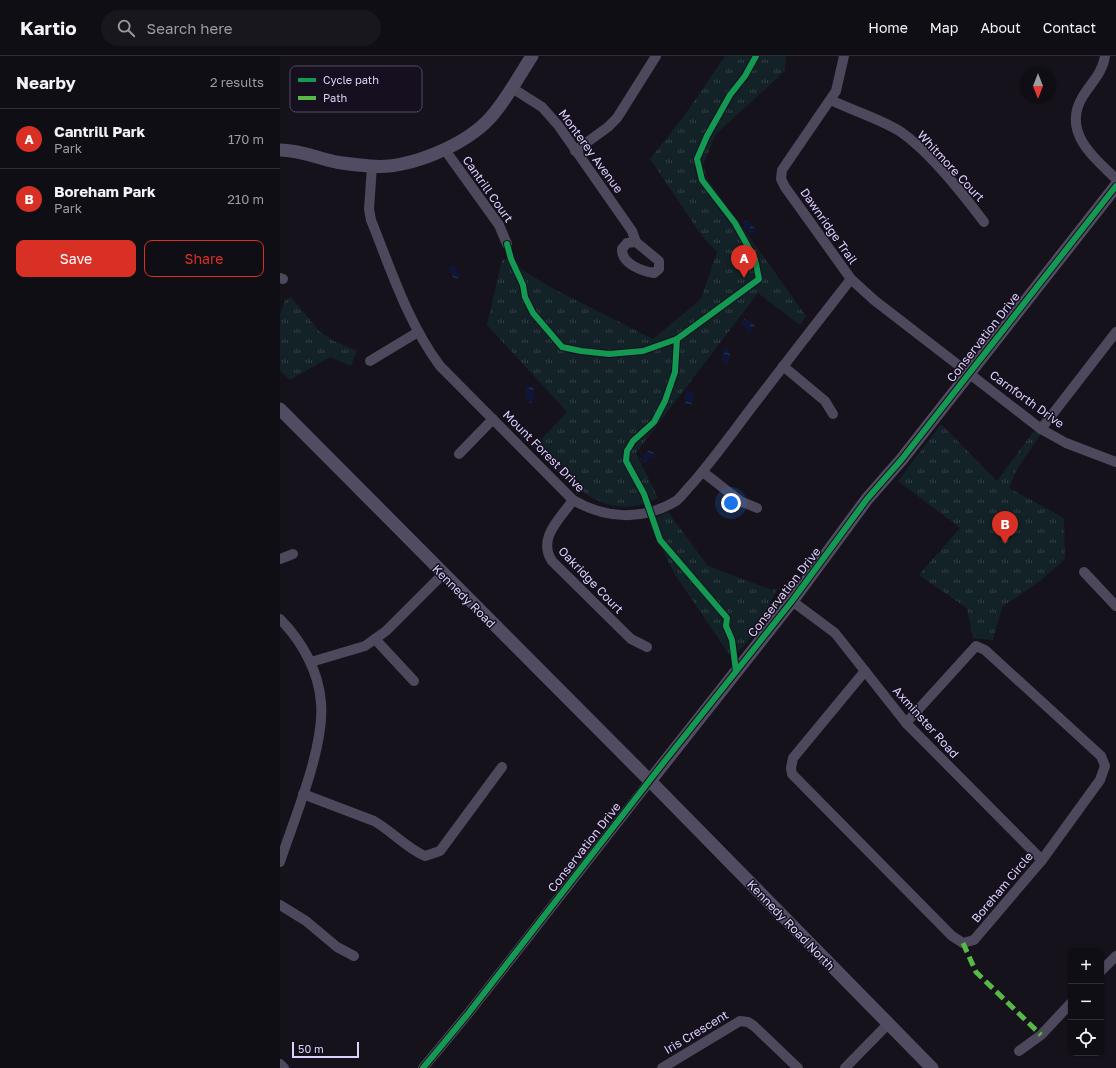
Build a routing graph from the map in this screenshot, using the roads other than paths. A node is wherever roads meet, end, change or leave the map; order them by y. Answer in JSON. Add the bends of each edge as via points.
{"nodes":[{"id":1,"x":532,"y":56,"type":"edge"},
{"id":2,"x":656,"y":56,"type":"edge"},
{"id":3,"x":844,"y":56,"type":"edge"},
{"id":4,"x":1105,"y":56,"type":"edge"},
{"id":5,"x":512,"y":88,"type":"junction"},
{"id":6,"x":831,"y":100,"type":"junction"},
{"id":7,"x":280,"y":150,"type":"edge"},
{"id":8,"x":445,"y":150,"type":"junction"},
{"id":9,"x":575,"y":151,"type":"junction"},
{"id":10,"x":372,"y":166,"type":"junction"},
{"id":11,"x":1116,"y":180,"type":"edge"},
{"id":12,"x":1116,"y":186,"type":"edge"},
{"id":13,"x":984,"y":222,"type":"dead end"},
{"id":14,"x":636,"y":242,"type":"dead end"},
{"id":15,"x":507,"y":244,"type":"dead end"},
{"id":16,"x":851,"y":279,"type":"junction"},
{"id":17,"x":418,"y":332,"type":"junction"},
{"id":18,"x":1116,"y":332,"type":"edge"},
{"id":19,"x":370,"y":361,"type":"dead end"},
{"id":20,"x":783,"y":366,"type":"junction"},
{"id":21,"x":968,"y":373,"type":"junction"},
{"id":22,"x":280,"y":409,"type":"edge"},
{"id":23,"x":833,"y":414,"type":"dead end"},
{"id":24,"x":493,"y":419,"type":"junction"},
{"id":25,"x":1042,"y":429,"type":"junction"},
{"id":26,"x":459,"y":454,"type":"dead end"},
{"id":27,"x":1116,"y":462,"type":"edge"},
{"id":28,"x":703,"y":472,"type":"junction"},
{"id":29,"x":572,"y":500,"type":"junction"},
{"id":30,"x":757,"y":508,"type":"dead end"},
{"id":31,"x":293,"y":554,"type":"dead end"},
{"id":32,"x":280,"y":560,"type":"edge"},
{"id":33,"x":1084,"y":572,"type":"dead end"},
{"id":34,"x":443,"y":574,"type":"junction"},
{"id":35,"x":792,"y":601,"type":"junction"},
{"id":36,"x":1116,"y":606,"type":"edge"},
{"id":37,"x":280,"y":619,"type":"edge"},
{"id":38,"x":375,"y":639,"type":"junction"},
{"id":39,"x":647,"y":647,"type":"dead end"},
{"id":40,"x":311,"y":662,"type":"junction"},
{"id":41,"x":865,"y":671,"type":"junction"},
{"id":42,"x":414,"y":681,"type":"dead end"},
{"id":43,"x":906,"y":723,"type":"junction"},
{"id":44,"x":502,"y":767,"type":"dead end"},
{"id":45,"x":650,"y":781,"type":"junction"},
{"id":46,"x":303,"y":794,"type":"junction"},
{"id":47,"x":1042,"y":860,"type":"junction"},
{"id":48,"x":280,"y":862,"type":"edge"},
{"id":49,"x":280,"y":905,"type":"edge"},
{"id":50,"x":354,"y":956,"type":"dead end"},
{"id":51,"x":1116,"y":956,"type":"edge"},
{"id":52,"x":1104,"y":969,"type":"edge"},
{"id":53,"x":1068,"y":1006,"type":"edge"},
{"id":54,"x":888,"y":1024,"type":"junction"},
{"id":55,"x":1019,"y":1051,"type":"dead end"},
{"id":56,"x":280,"y":1064,"type":"edge"},
{"id":57,"x":284,"y":1068,"type":"edge"},
{"id":58,"x":423,"y":1068,"type":"edge"},
{"id":59,"x":662,"y":1068,"type":"edge"},
{"id":60,"x":798,"y":1068,"type":"edge"},
{"id":61,"x":845,"y":1068,"type":"edge"},
{"id":62,"x":932,"y":1068,"type":"edge"}],
"edges":[{"from":1,"to":5,"type":"street"},
{"from":2,"to":9,"type":"street","via":[[617,118]]},
{"from":3,"to":6,"type":"street","name":"Dawnridge Trail","via":[[841,78]]},
{"from":4,"to":11,"type":"street","via":[[1101,69],[1082,98],[1076,122],[1080,139],[1087,151]]},
{"from":5,"to":8,"type":"street","via":[[491,117]]},
{"from":5,"to":9,"type":"street","name":"Monterey Avenue","via":[[542,107]]},
{"from":6,"to":13,"type":"street","name":"Whitmore Court","via":[[899,131],[912,141],[964,195]]},
{"from":6,"to":16,"type":"street","name":"Dawnridge Trail","via":[[787,160],[782,170],[782,179]]},
{"from":7,"to":10,"type":"street","via":[[307,153],[336,162]]},
{"from":8,"to":10,"type":"street","via":[[411,162]]},
{"from":8,"to":15,"type":"street","name":"Cantrill Court","via":[[499,225]]},
{"from":9,"to":14,"type":"street","name":"Monterey Avenue","via":[[632,231]]},
{"from":10,"to":17,"type":"street","name":"Mount Forest Drive","via":[[369,209],[371,220]]},
{"from":12,"to":21,"type":"street","name":"Conservation Drive"},
{"from":16,"to":20,"type":"street","name":"Mount Forest Drive"},
{"from":16,"to":21,"type":"street","name":"Dawnridge Trail"},
{"from":17,"to":19,"type":"street"},
{"from":17,"to":24,"type":"street","name":"Mount Forest Drive","via":[[440,366]]},
{"from":18,"to":25,"type":"street"},
{"from":20,"to":23,"type":"street","via":[[826,401]]},
{"from":20,"to":28,"type":"street","name":"Mount Forest Drive"},
{"from":21,"to":25,"type":"street","name":"Carnforth Drive"},
{"from":21,"to":35,"type":"street","name":"Conservation Drive","via":[[902,459],[867,499]]},
{"from":22,"to":34,"type":"street","name":"Kennedy Road"},
{"from":24,"to":26,"type":"street"},
{"from":24,"to":29,"type":"street","name":"Mount Forest Drive"},
{"from":25,"to":27,"type":"street","name":"Carnforth Drive","via":[[1066,443]]},
{"from":28,"to":29,"type":"street","name":"Mount Forest Drive","via":[[678,500],[651,513],[613,515]]},
{"from":28,"to":30,"type":"street","via":[[740,501]]},
{"from":29,"to":39,"type":"street","name":"Oakridge Court","via":[[548,535],[546,553],[631,639]]},
{"from":31,"to":32,"type":"street"},
{"from":33,"to":36,"type":"street"},
{"from":34,"to":38,"type":"street"},
{"from":34,"to":45,"type":"street","name":"Kennedy Road"},
{"from":35,"to":41,"type":"street","name":"Axminster Road","via":[[835,633]]},
{"from":35,"to":45,"type":"street","name":"Conservation Drive"},
{"from":37,"to":40,"type":"street","via":[[300,643]]},
{"from":38,"to":40,"type":"street","via":[[352,651]]},
{"from":38,"to":42,"type":"street"},
{"from":40,"to":46,"type":"street","via":[[320,695],[321,720],[315,754]]},
{"from":41,"to":43,"type":"street","name":"Axminster Road"},
{"from":41,"to":47,"type":"street","name":"Boreham Circle","via":[[793,758],[792,774],[952,936],[963,943],[974,940]]},
{"from":43,"to":47,"type":"street","name":"Axminster Road"},
{"from":43,"to":47,"type":"street","name":"Boreham Circle","via":[[976,646],[985,650],[1101,756],[1105,766],[1100,780]]},
{"from":44,"to":46,"type":"street","via":[[440,851],[425,856],[379,824]]},
{"from":45,"to":54,"type":"street","name":"Kennedy Road North"},
{"from":45,"to":58,"type":"street","name":"Conservation Drive"},
{"from":46,"to":48,"type":"street"},
{"from":49,"to":50,"type":"street","via":[[306,921],[337,947]]},
{"from":51,"to":52,"type":"street"},
{"from":53,"to":55,"type":"street","via":[[1041,1035]]},
{"from":54,"to":61,"type":"street"},
{"from":54,"to":62,"type":"street","name":"Kennedy Road North"},
{"from":56,"to":57,"type":"street"},
{"from":59,"to":60,"type":"street","name":"Iris Crescent","via":[[740,1021],[754,1026]]}]}
